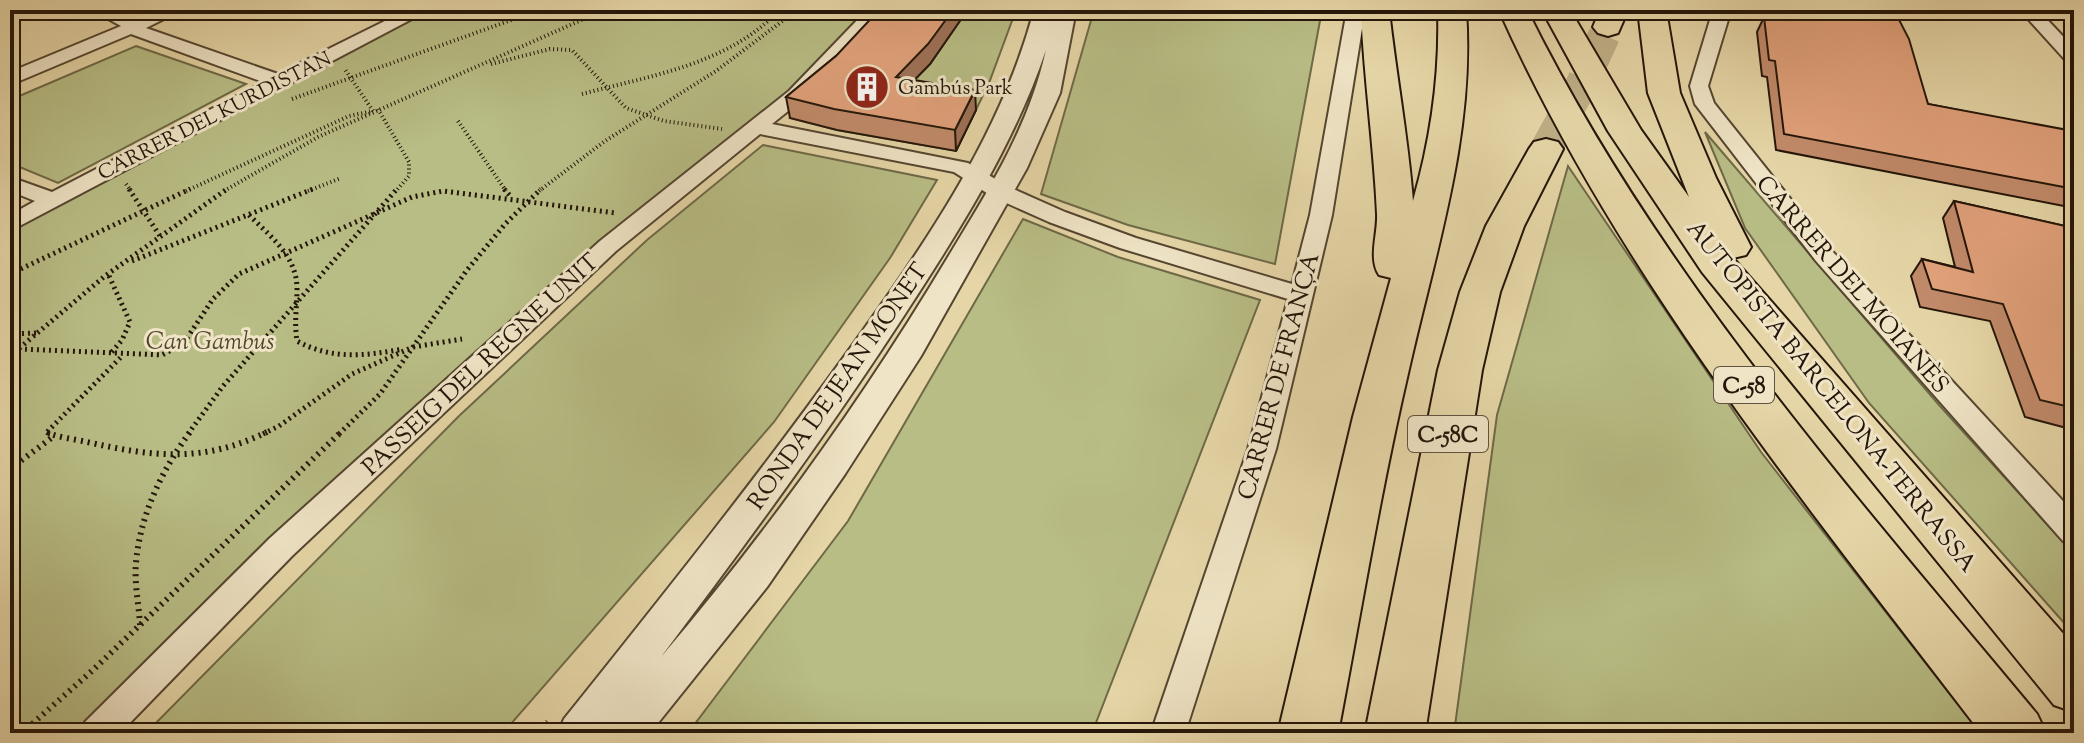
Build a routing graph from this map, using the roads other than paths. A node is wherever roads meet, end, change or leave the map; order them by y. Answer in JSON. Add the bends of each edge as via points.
{"nodes":[{"id":1,"x":36,"y":10,"type":"edge"},
{"id":2,"x":101,"y":10,"type":"edge"},
{"id":3,"x":153,"y":10,"type":"edge"},
{"id":4,"x":173,"y":10,"type":"edge"},
{"id":5,"x":420,"y":10,"type":"edge"},
{"id":6,"x":877,"y":10,"type":"edge"},
{"id":7,"x":1045,"y":10,"type":"edge"},
{"id":8,"x":1065,"y":10,"type":"edge"},
{"id":9,"x":1356,"y":10,"type":"edge"},
{"id":10,"x":1375,"y":10,"type":"edge"},
{"id":11,"x":1513,"y":10,"type":"edge"},
{"id":12,"x":1556,"y":10,"type":"edge"},
{"id":13,"x":1652,"y":10,"type":"edge"},
{"id":14,"x":1722,"y":10,"type":"edge"},
{"id":15,"x":2029,"y":10,"type":"edge"},
{"id":16,"x":10,"y":20,"type":"edge"},
{"id":17,"x":1454,"y":23,"type":"edge"},
{"id":18,"x":129,"y":24,"type":"junction"},
{"id":19,"x":2074,"y":59,"type":"edge"},
{"id":20,"x":10,"y":70,"type":"edge"},
{"id":21,"x":10,"y":79,"type":"edge"},
{"id":22,"x":279,"y":81,"type":"junction"},
{"id":23,"x":746,"y":129,"type":"junction"},
{"id":24,"x":1546,"y":149,"type":"tunnel mouth"},
{"id":25,"x":10,"y":183,"type":"edge"},
{"id":26,"x":988,"y":184,"type":"junction"},
{"id":27,"x":51,"y":200,"type":"junction"},
{"id":28,"x":10,"y":224,"type":"edge"},
{"id":29,"x":1301,"y":295,"type":"junction"},
{"id":30,"x":1386,"y":371,"type":"junction"},
{"id":31,"x":1830,"y":400,"type":"junction"},
{"id":32,"x":2074,"y":533,"type":"edge"},
{"id":33,"x":2074,"y":687,"type":"edge"},
{"id":34,"x":97,"y":733,"type":"edge"},
{"id":35,"x":579,"y":733,"type":"edge"},
{"id":36,"x":624,"y":733,"type":"edge"},
{"id":37,"x":1168,"y":733,"type":"edge"},
{"id":38,"x":1308,"y":733,"type":"edge"},
{"id":39,"x":1395,"y":733,"type":"edge"},
{"id":40,"x":2016,"y":733,"type":"edge"}],
"edges":[{"from":1,"to":16,"type":"lane"},
{"from":2,"to":18,"type":"street"},
{"from":3,"to":18,"type":"street"},
{"from":4,"to":18,"type":"street"},
{"from":5,"to":22,"type":"street","name":"CARRER DEL KURDISTAN"},
{"from":6,"to":23,"type":"street","name":"PASSEIG DEL REGNE UNIT","via":[[796,95]]},
{"from":7,"to":26,"type":"street","name":"RONDA DE JEAN MONET"},
{"from":8,"to":26,"type":"street","name":"RONDA DE JEAN MONET","via":[[1048,93]]},
{"from":9,"to":29,"type":"street","name":"CARRER DE FRANÇA","via":[[1321,215]]},
{"from":10,"to":30,"type":"highway","via":[[1396,220]]},
{"from":11,"to":40,"type":"highway","number":"C-58","via":[[1578,137],[1665,273],[1765,414]]},
{"from":12,"to":31,"type":"highway","name":"AUTOPISTA BARCELONA-TERRASSA","number":"C-58","via":[[1625,131],[1716,263]]},
{"from":13,"to":31,"type":"highway","via":[[1664,93],[1698,178],[1735,254]]},
{"from":14,"to":32,"type":"street","name":"CARRER DEL MOIANÈS","via":[[1699,86],[1705,104],[1824,256]]},
{"from":15,"to":19,"type":"street"},
{"from":17,"to":30,"type":"highway","number":"C-58C","via":[[1452,97]]},
{"from":18,"to":20,"type":"street"},
{"from":18,"to":21,"type":"street"},
{"from":18,"to":22,"type":"street"},
{"from":22,"to":27,"type":"street","name":"CARRER DEL KURDISTAN"},
{"from":23,"to":26,"type":"street","via":[[961,167]]},
{"from":23,"to":34,"type":"street","name":"PASSEIG DEL REGNE UNIT","via":[[608,246],[281,547]]},
{"from":24,"to":39,"type":"highway","number":"C-58C","via":[[1505,226],[1471,324]]},
{"from":25,"to":27,"type":"street"},
{"from":26,"to":29,"type":"street","via":[[1128,243]]},
{"from":26,"to":35,"type":"street","name":"RONDA DE JEAN MONET","via":[[795,453]]},
{"from":26,"to":36,"type":"street","name":"RONDA DE JEAN MONET","via":[[912,344],[833,465],[753,576]]},
{"from":27,"to":28,"type":"street","name":"CARRER DEL KURDISTAN"},
{"from":29,"to":37,"type":"street","name":"CARRER DE FRANÇA","via":[[1262,449]]},
{"from":30,"to":38,"type":"highway","number":"C-58C"},
{"from":31,"to":33,"type":"highway","name":"AUTOPISTA BARCELONA-TERRASSA","number":"C-58"}]}
